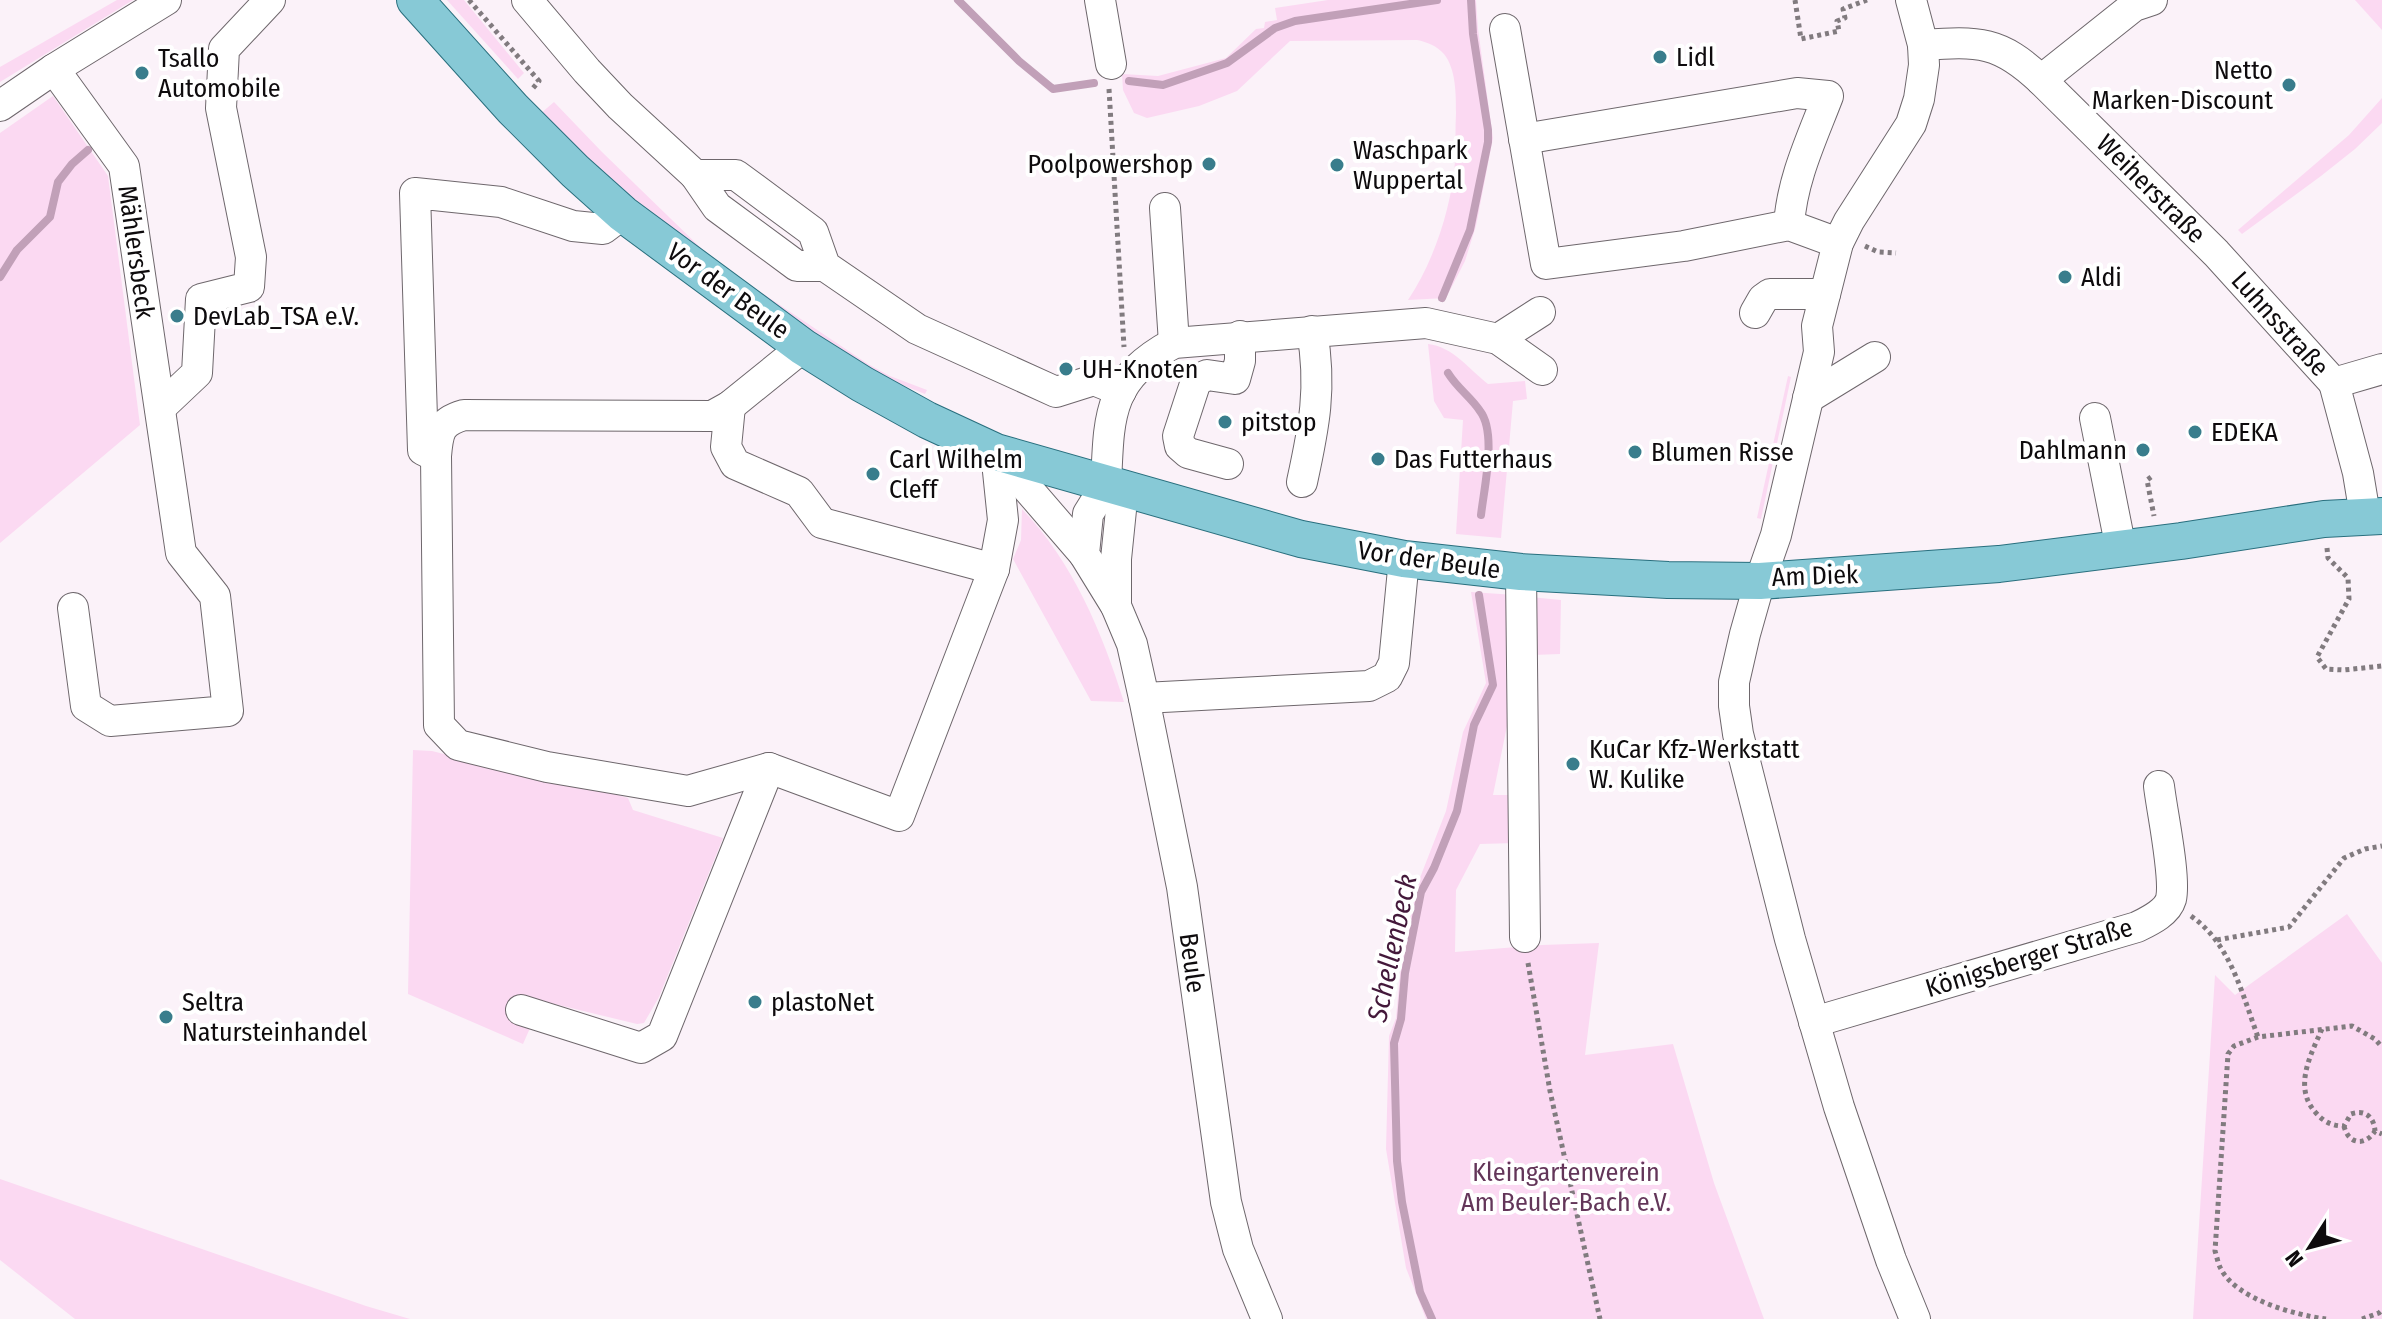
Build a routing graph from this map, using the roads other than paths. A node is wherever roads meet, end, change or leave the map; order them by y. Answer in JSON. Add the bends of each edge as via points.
{"nodes":[{"id":1,"x":166,"y":0,"type":"edge"},
{"id":2,"x":270,"y":0,"type":"edge"},
{"id":3,"x":415,"y":0,"type":"edge"},
{"id":4,"x":527,"y":0,"type":"edge"},
{"id":5,"x":1100,"y":0,"type":"edge"},
{"id":6,"x":2152,"y":0,"type":"edge"},
{"id":7,"x":1914,"y":3,"type":"edge"},
{"id":8,"x":1505,"y":29,"type":"dead end"},
{"id":9,"x":1923,"y":45,"type":"junction"},
{"id":10,"x":1111,"y":64,"type":"road end"},
{"id":11,"x":54,"y":69,"type":"junction"},
{"id":12,"x":2041,"y":80,"type":"junction"},
{"id":13,"x":0,"y":106,"type":"edge"},
{"id":14,"x":1524,"y":139,"type":"junction"},
{"id":15,"x":1165,"y":208,"type":"dead end"},
{"id":16,"x":623,"y":214,"type":"junction"},
{"id":17,"x":1789,"y":225,"type":"junction"},
{"id":18,"x":1852,"y":245,"type":"junction"},
{"id":19,"x":2226,"y":264,"type":"joint"},
{"id":20,"x":1825,"y":294,"type":"junction"},
{"id":21,"x":1540,"y":312,"type":"dead end"},
{"id":22,"x":1755,"y":313,"type":"dead end"},
{"id":23,"x":1312,"y":331,"type":"junction"},
{"id":24,"x":1240,"y":336,"type":"junction"},
{"id":25,"x":1498,"y":339,"type":"junction"},
{"id":26,"x":1174,"y":343,"type":"junction"},
{"id":27,"x":803,"y":347,"type":"junction"},
{"id":28,"x":1875,"y":357,"type":"dead end"},
{"id":29,"x":2382,"y":369,"type":"edge"},
{"id":30,"x":1542,"y":370,"type":"dead end"},
{"id":31,"x":1126,"y":382,"type":"junction"},
{"id":32,"x":2334,"y":383,"type":"junction"},
{"id":33,"x":1808,"y":398,"type":"junction"},
{"id":34,"x":730,"y":406,"type":"junction"},
{"id":35,"x":160,"y":408,"type":"junction"},
{"id":36,"x":2095,"y":418,"type":"dead end"},
{"id":37,"x":996,"y":452,"type":"junction"},
{"id":38,"x":436,"y":456,"type":"junction"},
{"id":39,"x":1228,"y":464,"type":"dead end"},
{"id":40,"x":1302,"y":482,"type":"dead end"},
{"id":41,"x":1106,"y":485,"type":"junction"},
{"id":42,"x":2374,"y":515,"type":"edge"},
{"id":43,"x":2121,"y":549,"type":"junction"},
{"id":44,"x":1084,"y":554,"type":"junction"},
{"id":45,"x":1404,"y":559,"type":"junction"},
{"id":46,"x":994,"y":569,"type":"junction"},
{"id":47,"x":1521,"y":572,"type":"junction"},
{"id":48,"x":1760,"y":581,"type":"junction"},
{"id":49,"x":1116,"y":606,"type":"junction"},
{"id":50,"x":73,"y":608,"type":"dead end"},
{"id":51,"x":1144,"y":698,"type":"junction"},
{"id":52,"x":769,"y":768,"type":"junction"},
{"id":53,"x":2159,"y":786,"type":"dead end"},
{"id":54,"x":1525,"y":937,"type":"road end"},
{"id":55,"x":521,"y":1010,"type":"dead end"},
{"id":56,"x":1814,"y":1022,"type":"junction"},
{"id":57,"x":1267,"y":1319,"type":"edge"},
{"id":58,"x":1915,"y":1319,"type":"edge"}],
"edges":[{"from":1,"to":11,"type":"street"},
{"from":2,"to":35,"type":"street","via":[[224,49],[221,108],[251,257],[249,287],[201,299],[197,373]]},
{"from":3,"to":16,"type":"main road","name":"Vor der Beule","via":[[513,109]]},
{"from":4,"to":31,"type":"street","via":[[612,97],[695,175],[736,175],[813,232],[825,266],[917,329],[1056,392],[1094,380]]},
{"from":5,"to":10,"type":"street"},
{"from":6,"to":12,"type":"street","via":[[2134,6]]},
{"from":7,"to":9,"type":"street"},
{"from":8,"to":14,"type":"street"},
{"from":9,"to":12,"type":"street","name":"Weiherstraße","via":[[1958,42],[1999,48]]},
{"from":9,"to":18,"type":"street","name":"Am Diek","via":[[1919,99],[1911,124],[1849,221]]},
{"from":11,"to":13,"type":"street"},
{"from":11,"to":35,"type":"street","name":"Mählersbeck","via":[[124,166]]},
{"from":12,"to":19,"type":"street","name":"Weiherstraße"},
{"from":14,"to":17,"type":"street","via":[[1546,264],[1684,246]]},
{"from":14,"to":17,"type":"street","via":[[1797,93],[1828,96],[1790,200]]},
{"from":15,"to":26,"type":"street"},
{"from":16,"to":27,"type":"main road","name":"Vor der Beule"},
{"from":16,"to":38,"type":"street","via":[[603,229],[588,228],[501,202],[415,193],[423,450]]},
{"from":17,"to":18,"type":"street"},
{"from":18,"to":20,"type":"street","name":"Am Diek"},
{"from":19,"to":32,"type":"street","name":"Luhnsstraße"},
{"from":20,"to":22,"type":"street","via":[[1770,294]]},
{"from":20,"to":33,"type":"street","name":"Am Diek"},
{"from":21,"to":25,"type":"street"},
{"from":23,"to":24,"type":"street"},
{"from":23,"to":25,"type":"street","via":[[1426,323]]},
{"from":23,"to":40,"type":"street","via":[[1316,416]]},
{"from":24,"to":26,"type":"street"},
{"from":24,"to":39,"type":"street","via":[[1235,379],[1207,375],[1196,381],[1178,436],[1188,453]]},
{"from":25,"to":30,"type":"street"},
{"from":26,"to":31,"type":"street","via":[[1142,363]]},
{"from":27,"to":34,"type":"street"},
{"from":27,"to":37,"type":"main road","name":"Vor der Beule","via":[[927,420]]},
{"from":28,"to":33,"type":"street"},
{"from":29,"to":32,"type":"street","name":"Luhnsstraße"},
{"from":31,"to":41,"type":"street","via":[[1110,417]]},
{"from":32,"to":42,"type":"street","name":"Luhnsstraße"},
{"from":33,"to":48,"type":"street","name":"Am Diek"},
{"from":34,"to":38,"type":"street","via":[[712,416],[464,415],[438,432]]},
{"from":34,"to":46,"type":"street","via":[[726,447],[735,464],[799,492],[822,523]]},
{"from":35,"to":50,"type":"street","name":"Mählersbeck","via":[[181,553],[215,596],[228,711],[110,721],[86,706]]},
{"from":36,"to":43,"type":"street"},
{"from":37,"to":41,"type":"main road","name":"Vor der Beule"},
{"from":37,"to":44,"type":"street","name":"Beule"},
{"from":37,"to":46,"type":"street","via":[[1003,520]]},
{"from":38,"to":52,"type":"street","via":[[439,725],[458,745],[547,767],[688,791]]},
{"from":41,"to":44,"type":"street","via":[[1088,514]]},
{"from":41,"to":45,"type":"main road","name":"Vor der Beule","via":[[1301,539]]},
{"from":41,"to":49,"type":"street","name":"Beule","via":[[1121,510]]},
{"from":42,"to":43,"type":"main road","name":"Am Diek"},
{"from":43,"to":48,"type":"main road","name":"Am Diek","via":[[1999,564]]},
{"from":44,"to":49,"type":"street","name":"Beule"},
{"from":45,"to":47,"type":"main road","name":"Vor der Beule"},
{"from":45,"to":51,"type":"street","via":[[1394,663],[1387,677],[1369,686]]},
{"from":46,"to":52,"type":"street","via":[[899,816]]},
{"from":47,"to":48,"type":"main road","name":"Vor der Beule"},
{"from":47,"to":54,"type":"street"},
{"from":48,"to":56,"type":"street","via":[[1734,682],[1734,706]]},
{"from":49,"to":51,"type":"street","name":"Beule","via":[[1132,644]]},
{"from":51,"to":57,"type":"street","name":"Beule","via":[[1182,887],[1226,1202],[1238,1249]]},
{"from":52,"to":55,"type":"street","via":[[662,1036],[641,1048]]},
{"from":53,"to":56,"type":"street","name":"Königsberger Straße","via":[[2172,878],[2171,902],[2157,917]]},
{"from":56,"to":58,"type":"street"}]}
